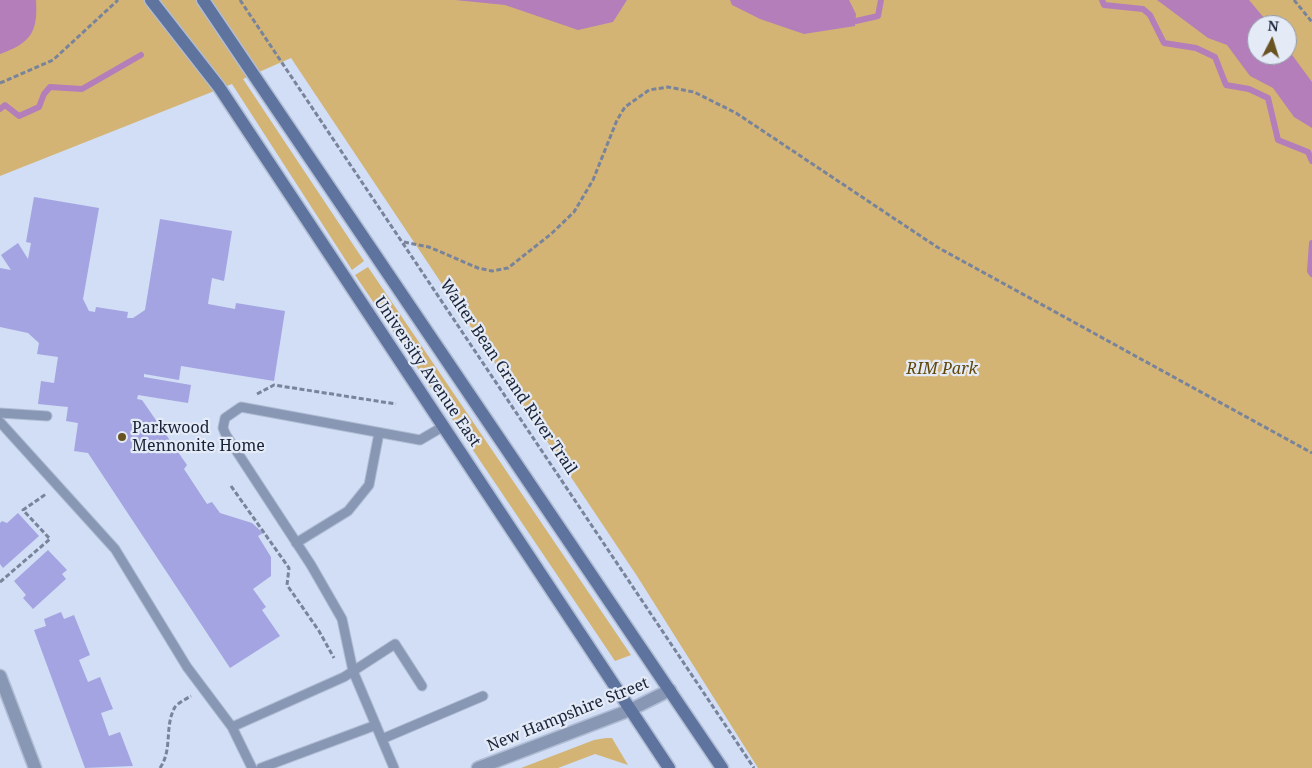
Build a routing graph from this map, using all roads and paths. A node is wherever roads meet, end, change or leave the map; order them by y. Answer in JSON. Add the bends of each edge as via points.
{"nodes":[{"id":1,"x":117,"y":0,"type":"edge"},
{"id":2,"x":151,"y":0,"type":"edge"},
{"id":3,"x":203,"y":0,"type":"edge"},
{"id":4,"x":240,"y":0,"type":"edge"},
{"id":5,"x":1294,"y":0,"type":"edge"},
{"id":6,"x":1312,"y":22,"type":"edge"},
{"id":7,"x":0,"y":83,"type":"edge"},
{"id":8,"x":404,"y":242,"type":"junction"},
{"id":9,"x":247,"y":393,"type":"dead end"},
{"id":10,"x":396,"y":404,"type":"dead end"},
{"id":11,"x":0,"y":413,"type":"edge"},
{"id":12,"x":47,"y":416,"type":"dead end"},
{"id":13,"x":0,"y":422,"type":"edge"},
{"id":14,"x":444,"y":426,"type":"junction"},
{"id":15,"x":379,"y":433,"type":"junction"},
{"id":16,"x":1312,"y":453,"type":"edge"},
{"id":17,"x":231,"y":486,"type":"dead end"},
{"id":18,"x":46,"y":494,"type":"dead end"},
{"id":19,"x":296,"y":542,"type":"junction"},
{"id":20,"x":0,"y":582,"type":"edge"},
{"id":21,"x":353,"y":671,"type":"junction"},
{"id":22,"x":0,"y":676,"type":"edge"},
{"id":23,"x":344,"y":677,"type":"junction"},
{"id":24,"x":422,"y":686,"type":"dead end"},
{"id":25,"x":670,"y":690,"type":"junction"},
{"id":26,"x":194,"y":694,"type":"dead end"},
{"id":27,"x":483,"y":696,"type":"dead end"},
{"id":28,"x":630,"y":710,"type":"junction"},
{"id":29,"x":376,"y":725,"type":"junction"},
{"id":30,"x":232,"y":727,"type":"junction"},
{"id":31,"x":382,"y":739,"type":"junction"},
{"id":32,"x":35,"y":768,"type":"edge"},
{"id":33,"x":160,"y":768,"type":"edge"},
{"id":34,"x":252,"y":768,"type":"edge"},
{"id":35,"x":261,"y":768,"type":"edge"},
{"id":36,"x":394,"y":768,"type":"edge"},
{"id":37,"x":478,"y":768,"type":"edge"},
{"id":38,"x":669,"y":768,"type":"edge"},
{"id":39,"x":722,"y":768,"type":"edge"},
{"id":40,"x":754,"y":768,"type":"edge"}],
"edges":[{"from":1,"to":7,"type":"path","via":[[53,60]]},
{"from":2,"to":14,"type":"main road","name":"University Avenue East","via":[[219,87]]},
{"from":3,"to":25,"type":"main road","name":"University Avenue East"},
{"from":4,"to":8,"type":"path","name":"Walter Bean Grand River Trail"},
{"from":5,"to":6,"type":"path"},
{"from":8,"to":16,"type":"path","via":[[429,247],[478,268],[508,268],[574,212],[593,180],[625,107],[649,90],[668,87],[694,92],[736,113],[937,247]]},
{"from":8,"to":40,"type":"path","name":"Walter Bean Grand River Trail"},
{"from":9,"to":10,"type":"path","via":[[257,394],[274,385]]},
{"from":11,"to":12,"type":"lane"},
{"from":13,"to":30,"type":"lane","via":[[116,549],[186,667]]},
{"from":14,"to":15,"type":"lane","via":[[420,440]]},
{"from":14,"to":28,"type":"main road","name":"University Avenue East"},
{"from":15,"to":19,"type":"lane","via":[[369,485],[348,511]]},
{"from":15,"to":19,"type":"lane","via":[[240,407],[225,418],[223,428],[226,435]]},
{"from":17,"to":23,"type":"path","via":[[289,568],[287,585],[319,631]]},
{"from":18,"to":20,"type":"path","via":[[23,510],[50,539]]},
{"from":19,"to":21,"type":"lane","via":[[342,619]]},
{"from":21,"to":23,"type":"lane"},
{"from":21,"to":24,"type":"lane","via":[[395,644]]},
{"from":21,"to":29,"type":"lane"},
{"from":22,"to":32,"type":"street"},
{"from":23,"to":30,"type":"lane"},
{"from":25,"to":28,"type":"street","name":"New Hampshire Street"},
{"from":25,"to":39,"type":"main road","name":"University Avenue East"},
{"from":26,"to":33,"type":"path","via":[[176,706],[166,758]]},
{"from":27,"to":31,"type":"lane"},
{"from":28,"to":37,"type":"street","name":"New Hampshire Street"},
{"from":28,"to":38,"type":"main road","name":"University Avenue East"},
{"from":29,"to":31,"type":"lane"},
{"from":29,"to":35,"type":"lane"},
{"from":30,"to":34,"type":"lane"},
{"from":31,"to":36,"type":"lane"}]}
